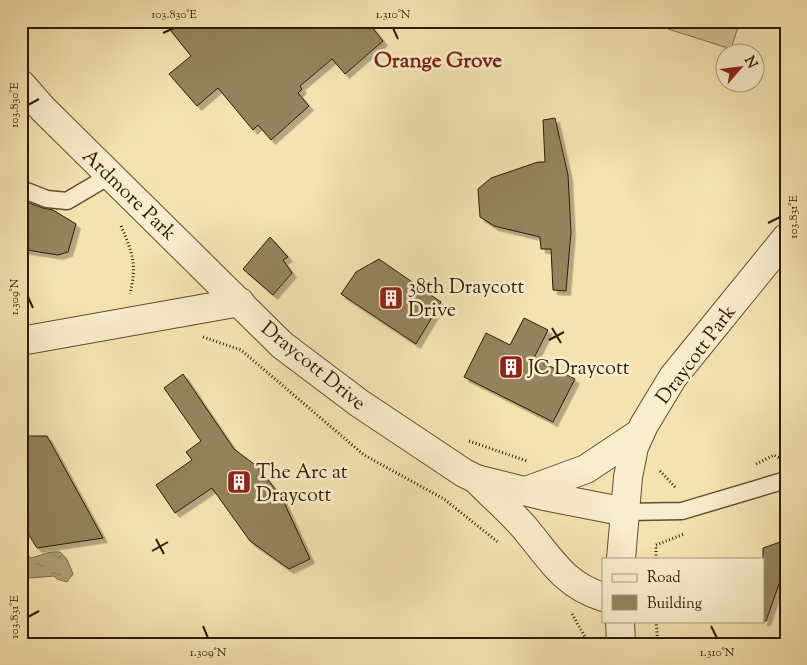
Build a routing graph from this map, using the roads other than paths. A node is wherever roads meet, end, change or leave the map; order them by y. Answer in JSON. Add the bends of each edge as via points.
{"nodes":[{"id":1,"x":21,"y":84,"type":"edge"},
{"id":2,"x":102,"y":180,"type":"junction"},
{"id":3,"x":21,"y":187,"type":"edge"},
{"id":4,"x":786,"y":238,"type":"edge"},
{"id":5,"x":240,"y":302,"type":"junction"},
{"id":6,"x":21,"y":341,"type":"edge"},
{"id":7,"x":640,"y":433,"type":"junction"},
{"id":8,"x":476,"y":479,"type":"junction"},
{"id":9,"x":786,"y":480,"type":"edge"},
{"id":10,"x":526,"y":491,"type":"junction"},
{"id":11,"x":626,"y":512,"type":"junction"},
{"id":12,"x":621,"y":558,"type":"edge"},
{"id":13,"x":602,"y":597,"type":"edge"},
{"id":14,"x":620,"y":622,"type":"edge"},
{"id":15,"x":622,"y":644,"type":"edge"}],
"edges":[{"from":1,"to":2,"type":"street","name":"Ardmore Park"},
{"from":2,"to":3,"type":"lane","via":[[67,201],[48,199]]},
{"from":2,"to":5,"type":"street","name":"Ardmore Park"},
{"from":4,"to":7,"type":"street","name":"Draycott Park","via":[[673,377]]},
{"from":5,"to":6,"type":"street"},
{"from":5,"to":8,"type":"street","name":"Draycott Drive","via":[[282,345],[359,403]]},
{"from":7,"to":10,"type":"street","via":[[586,469]]},
{"from":7,"to":11,"type":"street","name":"Draycott Park","via":[[628,477]]},
{"from":8,"to":10,"type":"street","name":"Draycott Drive"},
{"from":8,"to":13,"type":"street","name":"Draycott Drive","via":[[528,531],[568,580],[588,593]]},
{"from":9,"to":11,"type":"lane","via":[[682,511]]},
{"from":10,"to":11,"type":"street","name":"Draycott Drive"},
{"from":11,"to":12,"type":"street"},
{"from":14,"to":15,"type":"street"}]}
